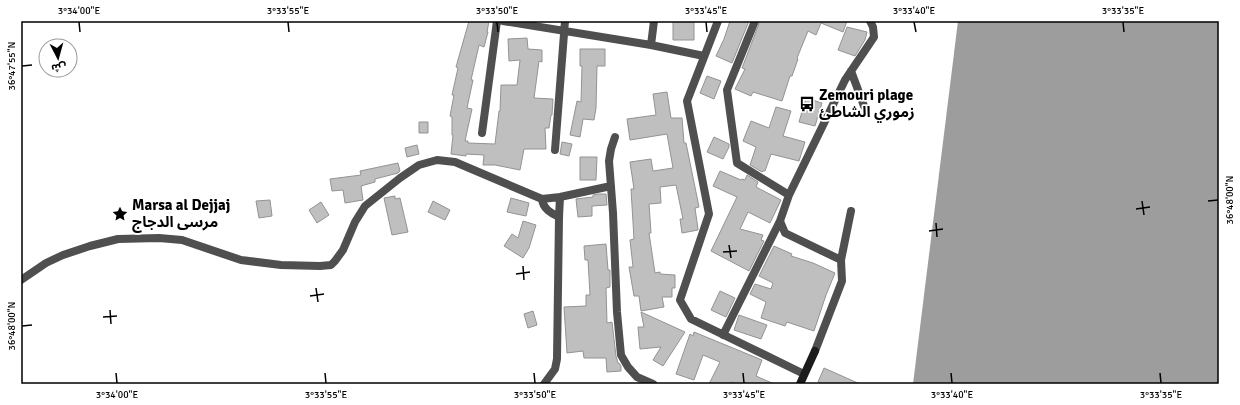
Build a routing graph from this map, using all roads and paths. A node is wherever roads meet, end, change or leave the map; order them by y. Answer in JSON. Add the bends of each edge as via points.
{"nodes":[{"id":1,"x":497,"y":21,"type":"edge"},
{"id":2,"x":503,"y":21,"type":"edge"},
{"id":3,"x":565,"y":21,"type":"edge"},
{"id":4,"x":654,"y":21,"type":"edge"},
{"id":5,"x":718,"y":21,"type":"edge"},
{"id":6,"x":755,"y":21,"type":"edge"},
{"id":7,"x":870,"y":21,"type":"edge"},
{"id":8,"x":564,"y":30,"type":"junction"},
{"id":9,"x":651,"y":45,"type":"junction"},
{"id":10,"x":704,"y":56,"type":"junction"},
{"id":11,"x":851,"y":71,"type":"junction"},
{"id":12,"x":864,"y":106,"type":"dead end"},
{"id":13,"x":482,"y":133,"type":"dead end"},
{"id":14,"x":615,"y":137,"type":"dead end"},
{"id":15,"x":555,"y":150,"type":"dead end"},
{"id":16,"x":611,"y":186,"type":"junction"},
{"id":17,"x":789,"y":195,"type":"junction"},
{"id":18,"x":560,"y":197,"type":"junction"},
{"id":19,"x":542,"y":199,"type":"junction"},
{"id":20,"x":851,"y":211,"type":"dead end"},
{"id":21,"x":559,"y":217,"type":"junction"},
{"id":22,"x":780,"y":221,"type":"junction"},
{"id":23,"x":841,"y":260,"type":"junction"},
{"id":24,"x":21,"y":280,"type":"edge"},
{"id":25,"x":723,"y":335,"type":"junction"},
{"id":26,"x":815,"y":351,"type":"joint"},
{"id":27,"x":804,"y":374,"type":"junction"},
{"id":28,"x":636,"y":380,"type":"edge"},
{"id":29,"x":544,"y":384,"type":"edge"},
{"id":30,"x":653,"y":384,"type":"edge"},
{"id":31,"x":800,"y":384,"type":"edge"}],
"edges":[{"from":1,"to":13,"type":"street"},
{"from":2,"to":8,"type":"street"},
{"from":3,"to":8,"type":"street"},
{"from":4,"to":9,"type":"street"},
{"from":5,"to":10,"type":"street"},
{"from":6,"to":17,"type":"street","via":[[727,90],[737,163]]},
{"from":7,"to":11,"type":"street","via":[[874,37]]},
{"from":8,"to":9,"type":"street"},
{"from":8,"to":15,"type":"street"},
{"from":9,"to":10,"type":"street"},
{"from":10,"to":25,"type":"street","via":[[687,101],[709,214],[680,300],[691,319]]},
{"from":11,"to":12,"type":"street"},
{"from":11,"to":17,"type":"street"},
{"from":14,"to":16,"type":"street","via":[[609,161]]},
{"from":16,"to":18,"type":"street"},
{"from":16,"to":28,"type":"street","via":[[621,355]]},
{"from":17,"to":22,"type":"street"},
{"from":18,"to":19,"type":"street"},
{"from":18,"to":21,"type":"street"},
{"from":19,"to":21,"type":"street","via":[[542,204],[548,211]]},
{"from":19,"to":24,"type":"street","via":[[455,162],[437,160],[419,165],[365,206],[355,222],[344,250],[331,264],[320,266],[241,260],[182,240],[118,239],[63,255]]},
{"from":20,"to":23,"type":"street"},
{"from":21,"to":29,"type":"street","via":[[557,359],[555,369]]},
{"from":22,"to":23,"type":"street","via":[[785,233]]},
{"from":22,"to":25,"type":"street"},
{"from":23,"to":26,"type":"street","via":[[842,281]]},
{"from":25,"to":27,"type":"street"},
{"from":26,"to":27,"type":"main road"},
{"from":27,"to":31,"type":"main road"},
{"from":28,"to":30,"type":"street"}]}
